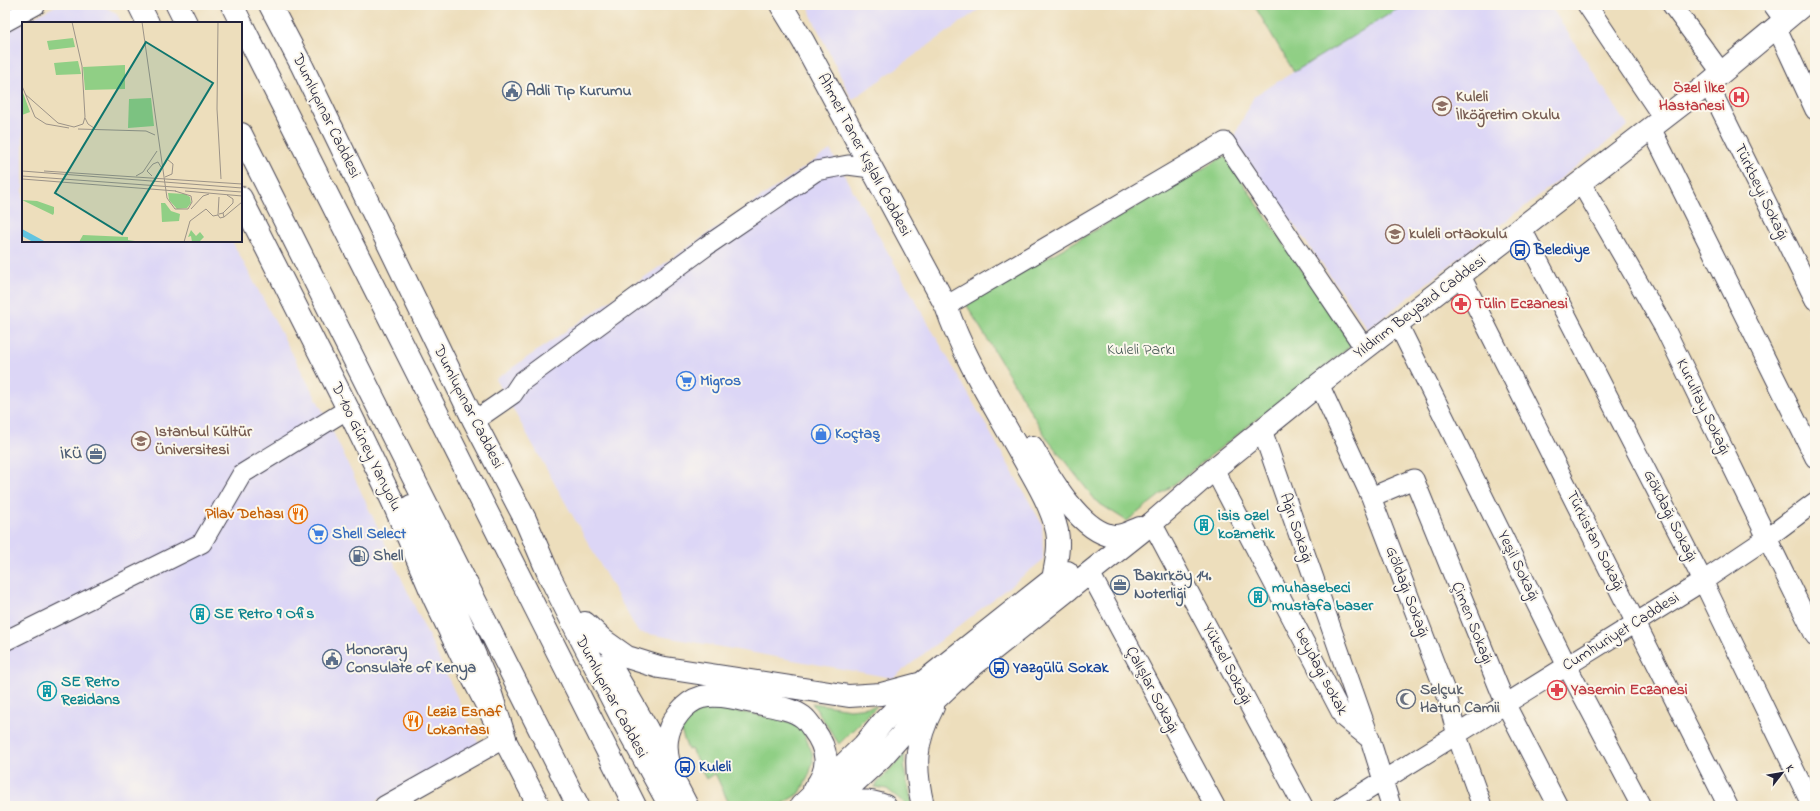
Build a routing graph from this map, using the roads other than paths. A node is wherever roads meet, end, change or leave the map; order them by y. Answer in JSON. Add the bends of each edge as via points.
{"nodes":[{"id":1,"x":18,"y":5,"type":"edge"},
{"id":2,"x":36,"y":5,"type":"edge"},
{"id":3,"x":139,"y":5,"type":"edge"},
{"id":4,"x":177,"y":5,"type":"edge"},
{"id":5,"x":232,"y":5,"type":"edge"},
{"id":6,"x":270,"y":5,"type":"edge"},
{"id":7,"x":781,"y":5,"type":"edge"},
{"id":8,"x":793,"y":5,"type":"edge"},
{"id":9,"x":1587,"y":5,"type":"edge"},
{"id":10,"x":1672,"y":5,"type":"edge"},
{"id":11,"x":1803,"y":5,"type":"edge"},
{"id":12,"x":5,"y":12,"type":"edge"},
{"id":13,"x":1778,"y":17,"type":"edge"},
{"id":14,"x":5,"y":22,"type":"edge"},
{"id":15,"x":148,"y":22,"type":"edge"},
{"id":16,"x":186,"y":22,"type":"edge"},
{"id":17,"x":240,"y":22,"type":"edge"},
{"id":18,"x":242,"y":25,"type":"edge"},
{"id":19,"x":803,"y":42,"type":"junction"},
{"id":20,"x":1714,"y":78,"type":"junction"},
{"id":21,"x":1815,"y":110,"type":"edge"},
{"id":22,"x":1657,"y":123,"type":"junction"},
{"id":23,"x":242,"y":136,"type":"edge"},
{"id":24,"x":871,"y":168,"type":"junction"},
{"id":25,"x":1581,"y":183,"type":"junction"},
{"id":26,"x":242,"y":200,"type":"edge"},
{"id":27,"x":1522,"y":229,"type":"junction"},
{"id":28,"x":1461,"y":276,"type":"junction"},
{"id":29,"x":1815,"y":300,"type":"edge"},
{"id":30,"x":946,"y":306,"type":"junction"},
{"id":31,"x":1398,"y":324,"type":"junction"},
{"id":32,"x":342,"y":336,"type":"junction"},
{"id":33,"x":1364,"y":350,"type":"junction"},
{"id":34,"x":1319,"y":384,"type":"junction"},
{"id":35,"x":348,"y":410,"type":"junction"},
{"id":36,"x":474,"y":421,"type":"junction"},
{"id":37,"x":1262,"y":430,"type":"junction"},
{"id":38,"x":1815,"y":458,"type":"edge"},
{"id":39,"x":1214,"y":469,"type":"junction"},
{"id":40,"x":1371,"y":497,"type":"junction"},
{"id":41,"x":1815,"y":502,"type":"edge"},
{"id":42,"x":525,"y":519,"type":"junction"},
{"id":43,"x":1152,"y":523,"type":"junction"},
{"id":44,"x":1767,"y":538,"type":"junction"},
{"id":45,"x":1090,"y":573,"type":"junction"},
{"id":46,"x":1053,"y":579,"type":"junction"},
{"id":47,"x":1703,"y":581,"type":"junction"},
{"id":48,"x":1636,"y":622,"type":"junction"},
{"id":49,"x":585,"y":623,"type":"junction"},
{"id":50,"x":1815,"y":636,"type":"edge"},
{"id":51,"x":5,"y":641,"type":"edge"},
{"id":52,"x":1567,"y":666,"type":"junction"},
{"id":53,"x":931,"y":688,"type":"junction"},
{"id":54,"x":1506,"y":705,"type":"junction"},
{"id":55,"x":1456,"y":736,"type":"junction"},
{"id":56,"x":505,"y":738,"type":"junction"},
{"id":57,"x":1370,"y":739,"type":"junction"},
{"id":58,"x":670,"y":772,"type":"junction"},
{"id":59,"x":1382,"y":782,"type":"junction"},
{"id":60,"x":384,"y":806,"type":"edge"},
{"id":61,"x":539,"y":806,"type":"edge"},
{"id":62,"x":578,"y":806,"type":"edge"},
{"id":63,"x":635,"y":806,"type":"edge"},
{"id":64,"x":670,"y":806,"type":"edge"},
{"id":65,"x":686,"y":806,"type":"edge"},
{"id":66,"x":800,"y":806,"type":"edge"},
{"id":67,"x":829,"y":806,"type":"edge"},
{"id":68,"x":839,"y":806,"type":"edge"},
{"id":69,"x":885,"y":806,"type":"edge"},
{"id":70,"x":923,"y":806,"type":"edge"},
{"id":71,"x":1215,"y":806,"type":"edge"},
{"id":72,"x":1303,"y":806,"type":"edge"},
{"id":73,"x":1342,"y":806,"type":"edge"},
{"id":74,"x":1391,"y":806,"type":"edge"},
{"id":75,"x":1482,"y":806,"type":"edge"},
{"id":76,"x":1558,"y":806,"type":"edge"},
{"id":77,"x":1641,"y":806,"type":"edge"},
{"id":78,"x":1728,"y":806,"type":"edge"},
{"id":79,"x":1812,"y":806,"type":"edge"}],
"edges":[{"from":1,"to":12,"type":"street"},
{"from":2,"to":14,"type":"street"},
{"from":3,"to":15,"type":"main road"},
{"from":4,"to":16,"type":"main road"},
{"from":5,"to":17,"type":"main road"},
{"from":6,"to":36,"type":"main road","name":"Dumlupınar Caddesi"},
{"from":7,"to":19,"type":"main road","name":"Ahmet Taner Kışlalı Caddesi"},
{"from":8,"to":19,"type":"main road"},
{"from":9,"to":22,"type":"street"},
{"from":10,"to":20,"type":"street","name":"Türkbeyi Sokağı"},
{"from":11,"to":13,"type":"main road","name":"Yıldırım Beyazıd Caddesi"},
{"from":13,"to":20,"type":"main road","name":"Yıldırım Beyazıd Caddesi"},
{"from":13,"to":21,"type":"street"},
{"from":18,"to":63,"type":"main road"},
{"from":19,"to":24,"type":"main road","name":"Ahmet Taner Kışlalı Caddesi"},
{"from":20,"to":22,"type":"main road","name":"Yıldırım Beyazıd Caddesi"},
{"from":20,"to":29,"type":"street","name":"Türkbeyi Sokağı"},
{"from":22,"to":25,"type":"main road","name":"Yıldırım Beyazıd Caddesi"},
{"from":22,"to":38,"type":"street"},
{"from":23,"to":32,"type":"main road"},
{"from":24,"to":30,"type":"main road","name":"Ahmet Taner Kışlalı Caddesi"},
{"from":24,"to":36,"type":"street","via":[[848,165],[816,171],[630,301],[521,382],[514,394]]},
{"from":25,"to":27,"type":"main road","name":"Yıldırım Beyazıd Caddesi"},
{"from":25,"to":44,"type":"street","name":"Kurultay Sokağı","via":[[1665,329]]},
{"from":26,"to":35,"type":"main road","name":"D-100 Güney Yanyolu"},
{"from":27,"to":28,"type":"main road","name":"Yıldırım Beyazıd Caddesi"},
{"from":27,"to":47,"type":"street","name":"Gökdağı Sokağı"},
{"from":28,"to":31,"type":"main road","name":"Yıldırım Beyazıd Caddesi"},
{"from":28,"to":48,"type":"street","name":"Türkistan Sokağı"},
{"from":30,"to":33,"type":"street","via":[[1225,142]]},
{"from":30,"to":43,"type":"main road","name":"Ahmet Taner Kışlalı Caddesi","via":[[964,327],[1037,454],[1080,516],[1100,532],[1114,536]]},
{"from":30,"to":46,"type":"main road","name":"Ahmet Taner Kışlalı Caddesi","via":[[961,346],[1050,510],[1059,546]]},
{"from":31,"to":33,"type":"main road","name":"Yıldırım Beyazıd Caddesi"},
{"from":31,"to":52,"type":"street","name":"Yeşil Sokağı"},
{"from":32,"to":56,"type":"main road","via":[[360,394],[489,688]]},
{"from":32,"to":62,"type":"main road"},
{"from":33,"to":34,"type":"main road","name":"Yıldırım Beyazıd Caddesi"},
{"from":34,"to":37,"type":"main road","name":"Yıldırım Beyazıd Caddesi"},
{"from":34,"to":40,"type":"street","name":"Göldağı Sokağı"},
{"from":35,"to":51,"type":"street","via":[[242,474],[202,542]]},
{"from":35,"to":56,"type":"main road","name":"D-100 Güney Yanyolu","via":[[392,500],[465,663]]},
{"from":36,"to":42,"type":"main road","name":"Dumlupınar Caddesi"},
{"from":37,"to":39,"type":"main road","name":"Yıldırım Beyazıd Caddesi"},
{"from":37,"to":57,"type":"street","name":"Ağrı Sokağı"},
{"from":39,"to":43,"type":"main road","name":"Yıldırım Beyazıd Caddesi"},
{"from":39,"to":57,"type":"street","name":"beydagi sokak","via":[[1344,718]]},
{"from":40,"to":54,"type":"street","name":"Çimen Sokağı","via":[[1414,479]]},
{"from":40,"to":55,"type":"street","name":"Göldağı Sokağı","via":[[1447,696]]},
{"from":41,"to":44,"type":"street","name":"Cumhuriyet Caddesi"},
{"from":42,"to":49,"type":"main road"},
{"from":42,"to":64,"type":"main road","name":"Dumlupınar Caddesi","via":[[576,629]]},
{"from":43,"to":45,"type":"main road","name":"Yıldırım Beyazıd Caddesi"},
{"from":43,"to":72,"type":"street","name":"Yüksel Sokağı"},
{"from":44,"to":47,"type":"street","name":"Cumhuriyet Caddesi"},
{"from":44,"to":50,"type":"street","name":"Kurultay Sokağı"},
{"from":45,"to":46,"type":"main road","via":[[1079,568]]},
{"from":45,"to":53,"type":"main road","name":"Yıldırım Beyazıd Caddesi"},
{"from":45,"to":71,"type":"street","name":"Çalışlar Sokağı"},
{"from":46,"to":53,"type":"main road"},
{"from":47,"to":48,"type":"street","name":"Cumhuriyet Caddesi"},
{"from":47,"to":79,"type":"street","name":"Gökdağı Sokağı"},
{"from":48,"to":52,"type":"street","name":"Cumhuriyet Caddesi"},
{"from":48,"to":78,"type":"street","name":"Türkistan Sokağı"},
{"from":49,"to":53,"type":"main road","via":[[602,640],[627,657],[659,667],[849,696]]},
{"from":49,"to":58,"type":"main road"},
{"from":52,"to":54,"type":"street","name":"Cumhuriyet Caddesi"},
{"from":52,"to":77,"type":"street","name":"Yeşil Sokağı"},
{"from":53,"to":66,"type":"main road","via":[[883,722],[864,745]]},
{"from":53,"to":67,"type":"main road","via":[[898,738],[881,758]]},
{"from":53,"to":70,"type":"main road","via":[[916,760]]},
{"from":54,"to":55,"type":"street","name":"Cumhuriyet Caddesi"},
{"from":54,"to":76,"type":"street","name":"Çimen Sokağı"},
{"from":55,"to":59,"type":"street","name":"Cumhuriyet Caddesi"},
{"from":55,"to":75,"type":"street","name":"Göldağı Sokağı"},
{"from":56,"to":60,"type":"street"},
{"from":56,"to":61,"type":"main road","name":"D-100 Güney Yanyolu"},
{"from":57,"to":59,"type":"street","name":"Ağrı Sokağı"},
{"from":58,"to":65,"type":"main road"},
{"from":58,"to":66,"type":"main road","via":[[667,738],[677,714],[687,705],[701,697],[714,696],[782,708],[804,718],[822,740],[824,748],[824,771],[821,781]]},
{"from":59,"to":73,"type":"street","name":"Cumhuriyet Caddesi"},
{"from":59,"to":74,"type":"street","name":"Ağrı Sokağı"},
{"from":68,"to":69,"type":"main road","via":[[861,800]]}]}
